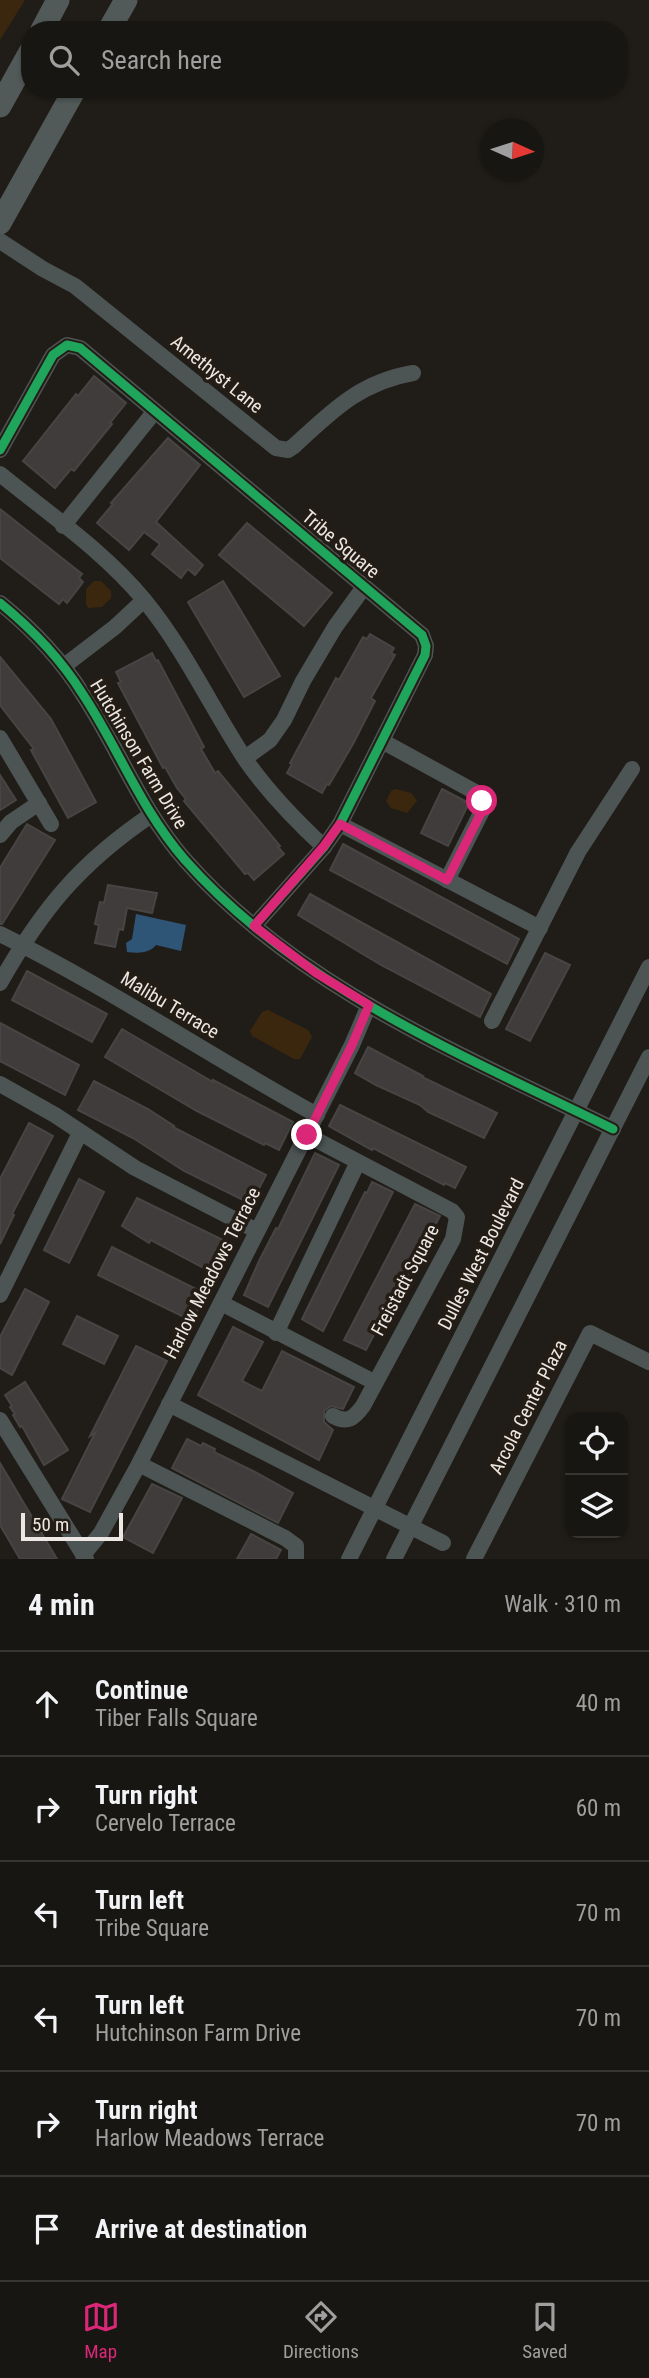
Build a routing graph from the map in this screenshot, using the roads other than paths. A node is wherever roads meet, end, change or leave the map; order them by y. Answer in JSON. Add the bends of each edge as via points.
{"nodes":[{"id":1,"x":58,"y":0,"type":"edge"},
{"id":2,"x":126,"y":0,"type":"edge"},
{"id":3,"x":47,"y":21,"type":"edge"},
{"id":4,"x":114,"y":21,"type":"edge"},
{"id":5,"x":21,"y":68,"type":"edge"},
{"id":6,"x":70,"y":98,"type":"edge"},
{"id":7,"x":0,"y":106,"type":"edge"},
{"id":8,"x":0,"y":223,"type":"edge"},
{"id":9,"x":0,"y":241,"type":"edge"},
{"id":10,"x":413,"y":373,"type":"dead end"},
{"id":11,"x":155,"y":411,"type":"junction"},
{"id":12,"x":0,"y":450,"type":"edge"},
{"id":13,"x":0,"y":474,"type":"edge"},
{"id":14,"x":63,"y":526,"type":"junction"},
{"id":15,"x":364,"y":587,"type":"junction"},
{"id":16,"x":144,"y":600,"type":"junction"},
{"id":17,"x":0,"y":603,"type":"edge"},
{"id":18,"x":64,"y":666,"type":"junction"},
{"id":19,"x":0,"y":738,"type":"edge"},
{"id":20,"x":382,"y":741,"type":"junction"},
{"id":21,"x":245,"y":758,"type":"junction"},
{"id":22,"x":632,"y":769,"type":"dead end"},
{"id":23,"x":39,"y":803,"type":"junction"},
{"id":24,"x":150,"y":814,"type":"junction"},
{"id":25,"x":51,"y":824,"type":"dead end"},
{"id":26,"x":340,"y":824,"type":"junction"},
{"id":27,"x":0,"y":835,"type":"edge"},
{"id":28,"x":324,"y":846,"type":"junction"},
{"id":29,"x":447,"y":880,"type":"junction"},
{"id":30,"x":254,"y":926,"type":"junction"},
{"id":31,"x":540,"y":929,"type":"junction"},
{"id":32,"x":0,"y":934,"type":"edge"},
{"id":33,"x":22,"y":945,"type":"junction"},
{"id":34,"x":649,"y":967,"type":"edge"},
{"id":35,"x":0,"y":983,"type":"edge"},
{"id":36,"x":369,"y":1005,"type":"junction"},
{"id":37,"x":492,"y":1021,"type":"dead end"},
{"id":38,"x":649,"y":1057,"type":"edge"},
{"id":39,"x":0,"y":1084,"type":"edge"},
{"id":40,"x":576,"y":1111,"type":"junction"},
{"id":41,"x":317,"y":1115,"type":"junction"},
{"id":42,"x":613,"y":1129,"type":"junction"},
{"id":43,"x":80,"y":1133,"type":"junction"},
{"id":44,"x":307,"y":1135,"type":"junction"},
{"id":45,"x":358,"y":1164,"type":"junction"},
{"id":46,"x":257,"y":1231,"type":"junction"},
{"id":47,"x":0,"y":1295,"type":"edge"},
{"id":48,"x":220,"y":1303,"type":"junction"},
{"id":49,"x":276,"y":1332,"type":"junction"},
{"id":50,"x":649,"y":1362,"type":"edge"},
{"id":51,"x":374,"y":1382,"type":"junction"},
{"id":52,"x":169,"y":1404,"type":"junction"},
{"id":53,"x":333,"y":1416,"type":"dead end"},
{"id":54,"x":0,"y":1420,"type":"edge"},
{"id":55,"x":139,"y":1464,"type":"junction"},
{"id":56,"x":375,"y":1509,"type":"junction"},
{"id":57,"x":410,"y":1528,"type":"junction"},
{"id":58,"x":443,"y":1543,"type":"dead end"},
{"id":59,"x":85,"y":1557,"type":"edge"},
{"id":60,"x":296,"y":1559,"type":"edge"},
{"id":61,"x":349,"y":1559,"type":"edge"},
{"id":62,"x":394,"y":1559,"type":"edge"},
{"id":63,"x":474,"y":1559,"type":"edge"}],
"edges":[{"from":1,"to":3,"type":"highway"},
{"from":2,"to":4,"type":"highway"},
{"from":5,"to":7,"type":"highway"},
{"from":6,"to":8,"type":"highway"},
{"from":9,"to":10,"type":"street","name":"Amethyst Lane","via":[[84,292],[282,450],[294,446],[363,389]]},
{"from":11,"to":12,"type":"street","name":"Tribe Square","via":[[80,348],[67,345],[53,355]]},
{"from":11,"to":14,"type":"street"},
{"from":11,"to":15,"type":"street","name":"Tribe Square"},
{"from":13,"to":14,"type":"street"},
{"from":14,"to":16,"type":"street","via":[[110,564]]},
{"from":15,"to":20,"type":"street","name":"Tribe Square","via":[[422,635],[426,646]]},
{"from":15,"to":21,"type":"street","via":[[334,628],[284,720],[270,740]]},
{"from":16,"to":18,"type":"street"},
{"from":16,"to":21,"type":"street","via":[[177,644]]},
{"from":17,"to":18,"type":"street","name":"Hutchinson Farm Drive"},
{"from":18,"to":24,"type":"street","name":"Hutchinson Farm Drive"},
{"from":19,"to":23,"type":"street"},
{"from":20,"to":26,"type":"street","name":"Tribe Square"},
{"from":20,"to":29,"type":"street","via":[[477,793],[482,801],[482,811]]},
{"from":21,"to":28,"type":"street","via":[[270,792]]},
{"from":22,"to":31,"type":"street","via":[[578,852]]},
{"from":23,"to":25,"type":"street"},
{"from":23,"to":27,"type":"street"},
{"from":24,"to":30,"type":"street","name":"Hutchinson Farm Drive","via":[[185,860]]},
{"from":24,"to":33,"type":"street","via":[[83,867]]},
{"from":26,"to":28,"type":"street","name":"Tribe Square"},
{"from":26,"to":29,"type":"street"},
{"from":28,"to":30,"type":"street","name":"Tribe Square"},
{"from":29,"to":31,"type":"street"},
{"from":30,"to":36,"type":"street","name":"Hutchinson Farm Drive","via":[[316,973]]},
{"from":31,"to":37,"type":"street"},
{"from":32,"to":33,"type":"street","name":"Malibu Terrace"},
{"from":33,"to":35,"type":"street"},
{"from":33,"to":41,"type":"street","name":"Malibu Terrace","via":[[97,984]]},
{"from":34,"to":40,"type":"street","name":"Dulles West Boulevard"},
{"from":36,"to":40,"type":"street","name":"Hutchinson Farm Drive"},
{"from":36,"to":41,"type":"street","name":"Harlow Meadows Terrace"},
{"from":38,"to":42,"type":"street"},
{"from":39,"to":43,"type":"street"},
{"from":40,"to":42,"type":"street","name":"Hutchinson Farm Drive"},
{"from":40,"to":56,"type":"street","name":"Dulles West Boulevard"},
{"from":41,"to":44,"type":"street","name":"Harlow Meadows Terrace"},
{"from":42,"to":57,"type":"street"},
{"from":43,"to":46,"type":"street","via":[[135,1168]]},
{"from":43,"to":47,"type":"street"},
{"from":44,"to":45,"type":"street","name":"Freistadt Square"},
{"from":44,"to":46,"type":"street","name":"Harlow Meadows Terrace"},
{"from":45,"to":49,"type":"street"},
{"from":45,"to":51,"type":"street","name":"Freistadt Square","via":[[457,1217],[453,1239]]},
{"from":46,"to":48,"type":"street","name":"Harlow Meadows Terrace"},
{"from":48,"to":49,"type":"street"},
{"from":48,"to":52,"type":"street","name":"Harlow Meadows Terrace"},
{"from":49,"to":51,"type":"street"},
{"from":50,"to":63,"type":"street","name":"Arcola Center Plaza","via":[[590,1333]]},
{"from":51,"to":53,"type":"street","name":"Freistadt Square","via":[[357,1415],[345,1421]]},
{"from":52,"to":55,"type":"street","name":"Harlow Meadows Terrace"},
{"from":52,"to":56,"type":"street"},
{"from":54,"to":59,"type":"street"},
{"from":55,"to":59,"type":"street","name":"Harlow Meadows Terrace"},
{"from":55,"to":60,"type":"street","via":[[285,1538],[296,1546]]},
{"from":56,"to":57,"type":"street"},
{"from":56,"to":61,"type":"street","name":"Dulles West Boulevard"},
{"from":57,"to":58,"type":"street"},
{"from":57,"to":62,"type":"street"}]}
